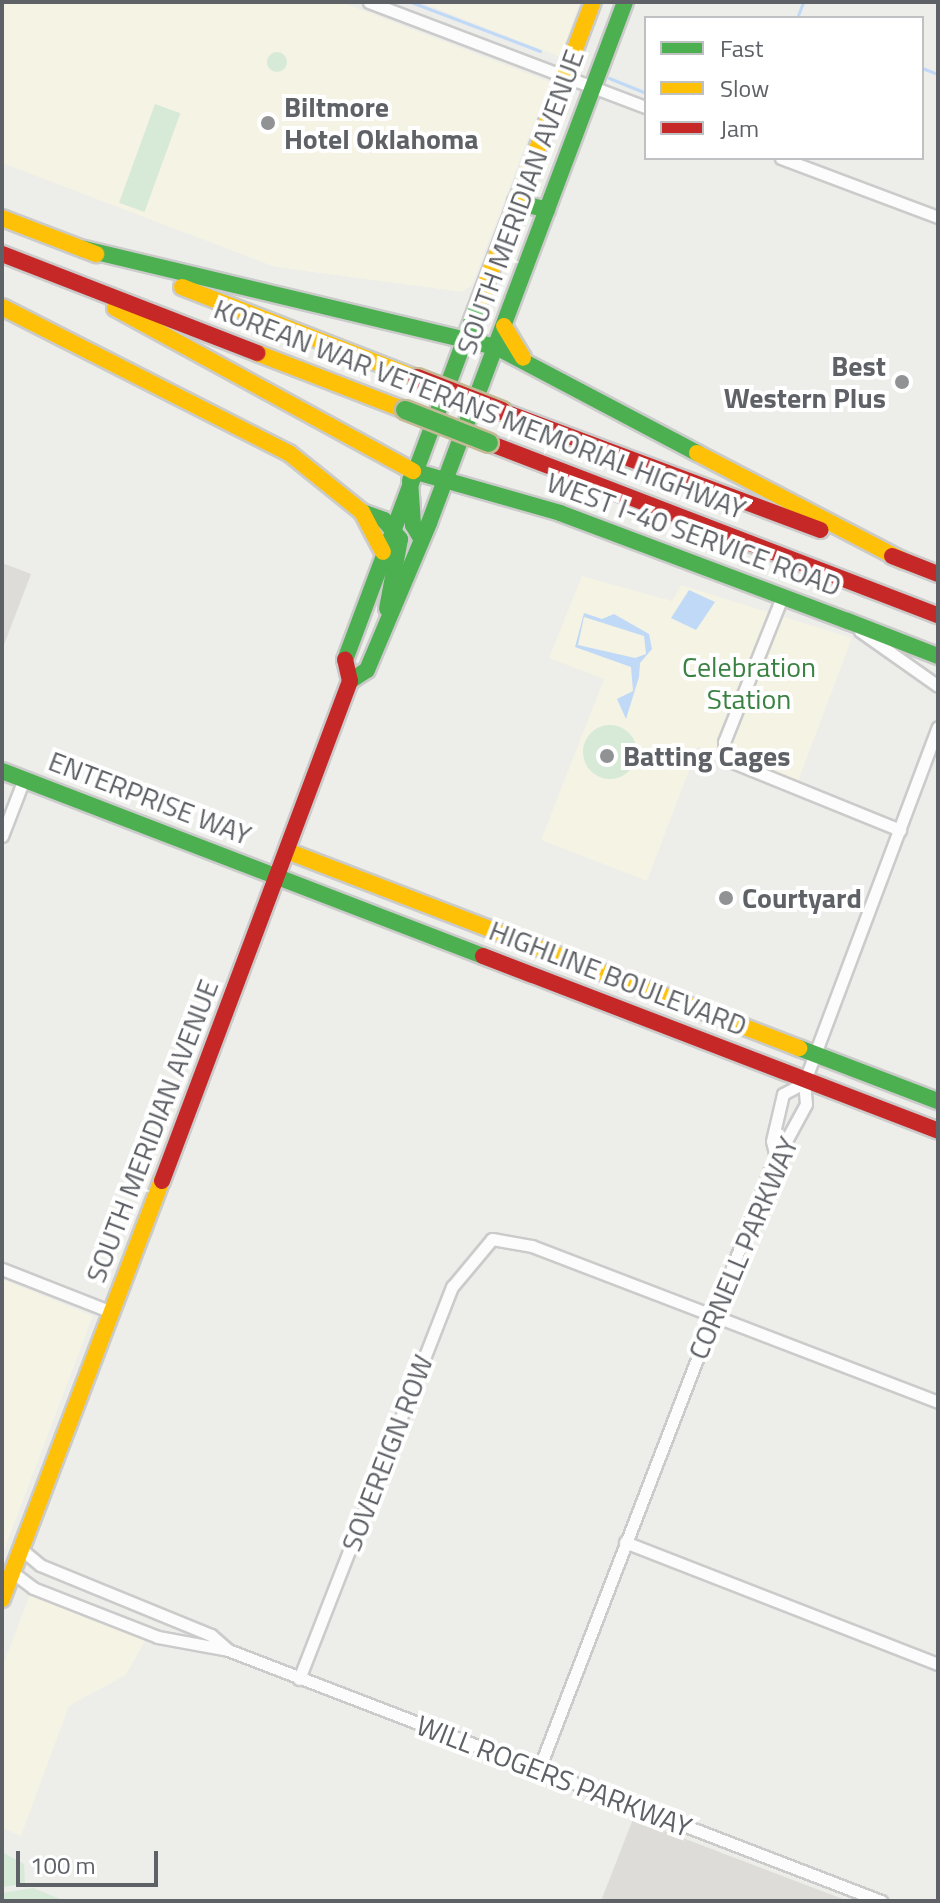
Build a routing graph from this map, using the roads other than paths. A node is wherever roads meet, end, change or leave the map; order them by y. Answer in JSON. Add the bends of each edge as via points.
{"nodes":[{"id":1,"x":369,"y":2,"type":"edge"},
{"id":2,"x":593,"y":2,"type":"edge"},
{"id":3,"x":625,"y":2,"type":"edge"},
{"id":4,"x":564,"y":77,"type":"junction"},
{"id":5,"x":593,"y":87,"type":"junction"},
{"id":6,"x":644,"y":106,"type":"edge"},
{"id":7,"x":786,"y":160,"type":"edge"},
{"id":8,"x":516,"y":202,"type":"junction"},
{"id":9,"x":547,"y":210,"type":"junction"},
{"id":10,"x":938,"y":217,"type":"edge"},
{"id":11,"x":2,"y":218,"type":"edge"},
{"id":12,"x":84,"y":249,"type":"junction"},
{"id":13,"x":2,"y":254,"type":"edge"},
{"id":14,"x":56,"y":275,"type":"junction"},
{"id":15,"x":2,"y":307,"type":"edge"},
{"id":16,"x":504,"y":326,"type":"junction"},
{"id":17,"x":464,"y":337,"type":"junction"},
{"id":18,"x":496,"y":347,"type":"junction"},
{"id":19,"x":526,"y":361,"type":"junction"},
{"id":20,"x":411,"y":475,"type":"junction"},
{"id":21,"x":444,"y":482,"type":"junction"},
{"id":22,"x":473,"y":489,"type":"junction"},
{"id":23,"x":362,"y":512,"type":"junction"},
{"id":24,"x":392,"y":527,"type":"junction"},
{"id":25,"x":425,"y":532,"type":"junction"},
{"id":26,"x":383,"y":552,"type":"junction"},
{"id":27,"x":904,"y":561,"type":"junction"},
{"id":28,"x":938,"y":574,"type":"edge"},
{"id":29,"x":782,"y":597,"type":"junction"},
{"id":30,"x":938,"y":615,"type":"edge"},
{"id":31,"x":848,"y":621,"type":"junction"},
{"id":32,"x":386,"y":622,"type":"junction"},
{"id":33,"x":938,"y":656,"type":"edge"},
{"id":34,"x":350,"y":681,"type":"junction"},
{"id":35,"x":938,"y":686,"type":"edge"},
{"id":36,"x":938,"y":727,"type":"edge"},
{"id":37,"x":2,"y":771,"type":"edge"},
{"id":38,"x":24,"y":779,"type":"junction"},
{"id":39,"x":900,"y":830,"type":"junction"},
{"id":40,"x":2,"y":836,"type":"edge"},
{"id":41,"x":287,"y":851,"type":"junction"},
{"id":42,"x":278,"y":877,"type":"junction"},
{"id":43,"x":356,"y":878,"type":"junction"},
{"id":44,"x":346,"y":904,"type":"junction"},
{"id":45,"x":815,"y":1054,"type":"junction"},
{"id":46,"x":804,"y":1081,"type":"junction"},
{"id":47,"x":938,"y":1101,"type":"edge"},
{"id":48,"x":938,"y":1131,"type":"edge"},
{"id":49,"x":776,"y":1157,"type":"junction"},
{"id":50,"x":2,"y":1269,"type":"edge"},
{"id":51,"x":112,"y":1312,"type":"junction"},
{"id":52,"x":713,"y":1318,"type":"junction"},
{"id":53,"x":938,"y":1402,"type":"edge"},
{"id":54,"x":625,"y":1542,"type":"junction"},
{"id":55,"x":21,"y":1549,"type":"junction"},
{"id":56,"x":12,"y":1572,"type":"junction"},
{"id":57,"x":117,"y":1595,"type":"junction"},
{"id":58,"x":2,"y":1599,"type":"edge"},
{"id":59,"x":152,"y":1609,"type":"junction"},
{"id":60,"x":108,"y":1617,"type":"junction"},
{"id":61,"x":143,"y":1631,"type":"junction"},
{"id":62,"x":228,"y":1650,"type":"junction"},
{"id":63,"x":938,"y":1664,"type":"edge"},
{"id":64,"x":299,"y":1679,"type":"junction"},
{"id":65,"x":539,"y":1769,"type":"junction"},
{"id":66,"x":881,"y":1901,"type":"edge"}],
"edges":[{"from":1,"to":4,"type":"street"},
{"from":2,"to":4,"type":"main road","name":"SOUTH MERIDIAN AVENUE"},
{"from":3,"to":5,"type":"main road","name":"SOUTH MERIDIAN AVENUE"},
{"from":4,"to":5,"type":"street"},
{"from":4,"to":8,"type":"main road","name":"SOUTH MERIDIAN AVENUE"},
{"from":5,"to":6,"type":"street"},
{"from":5,"to":9,"type":"main road","name":"SOUTH MERIDIAN AVENUE"},
{"from":7,"to":10,"type":"street"},
{"from":8,"to":9,"type":"main road"},
{"from":8,"to":17,"type":"main road","name":"SOUTH MERIDIAN AVENUE"},
{"from":9,"to":16,"type":"main road","name":"SOUTH MERIDIAN AVENUE"},
{"from":11,"to":12,"type":"main road","name":"KOREAN WAR VETERANS MEMORIAL HIGHWAY"},
{"from":12,"to":17,"type":"main road","via":[[245,293]]},
{"from":12,"to":27,"type":"main road","name":"KOREAN WAR VETERANS MEMORIAL HIGHWAY","bridge":true},
{"from":13,"to":14,"type":"main road","name":"KOREAN WAR VETERANS MEMORIAL HIGHWAY"},
{"from":14,"to":20,"type":"main road","name":"WEST I-40 SERVICE ROAD"},
{"from":14,"to":30,"type":"main road","name":"KOREAN WAR VETERANS MEMORIAL HIGHWAY","bridge":true},
{"from":15,"to":23,"type":"main road","via":[[276,445]]},
{"from":16,"to":18,"type":"main road","name":"SOUTH MERIDIAN AVENUE"},
{"from":16,"to":19,"type":"main road"},
{"from":17,"to":18,"type":"main road"},
{"from":17,"to":20,"type":"main road","name":"SOUTH MERIDIAN AVENUE"},
{"from":18,"to":19,"type":"main road"},
{"from":18,"to":21,"type":"main road","name":"SOUTH MERIDIAN AVENUE"},
{"from":19,"to":27,"type":"main road"},
{"from":20,"to":21,"type":"main road","name":"WEST I-40 SERVICE ROAD"},
{"from":20,"to":24,"type":"main road","name":"SOUTH MERIDIAN AVENUE"},
{"from":20,"to":25,"type":"main road","via":[[413,525]]},
{"from":21,"to":22,"type":"main road","name":"WEST I-40 SERVICE ROAD"},
{"from":21,"to":25,"type":"main road","name":"SOUTH MERIDIAN AVENUE"},
{"from":22,"to":25,"type":"main road"},
{"from":22,"to":29,"type":"main road","name":"WEST I-40 SERVICE ROAD","via":[[560,513]]},
{"from":23,"to":24,"type":"main road"},
{"from":23,"to":26,"type":"main road"},
{"from":24,"to":26,"type":"main road","name":"SOUTH MERIDIAN AVENUE"},
{"from":24,"to":32,"type":"main road","via":[[400,544]]},
{"from":25,"to":32,"type":"main road","name":"SOUTH MERIDIAN AVENUE"},
{"from":26,"to":34,"type":"main road","name":"SOUTH MERIDIAN AVENUE","via":[[345,661]]},
{"from":27,"to":28,"type":"main road","name":"KOREAN WAR VETERANS MEMORIAL HIGHWAY"},
{"from":29,"to":31,"type":"main road","name":"WEST I-40 SERVICE ROAD"},
{"from":29,"to":39,"type":"street","via":[[724,757],[737,770]]},
{"from":31,"to":33,"type":"main road"},
{"from":31,"to":35,"type":"street","name":"WEST I-40 SERVICE ROAD"},
{"from":32,"to":34,"type":"main road","name":"SOUTH MERIDIAN AVENUE","via":[[367,670]]},
{"from":34,"to":41,"type":"main road","name":"SOUTH MERIDIAN AVENUE"},
{"from":36,"to":39,"type":"street","name":"CORNELL PARKWAY"},
{"from":37,"to":38,"type":"main road","name":"ENTERPRISE WAY"},
{"from":38,"to":40,"type":"street"},
{"from":38,"to":42,"type":"main road","name":"ENTERPRISE WAY"},
{"from":39,"to":45,"type":"street","name":"CORNELL PARKWAY"},
{"from":41,"to":42,"type":"main road","name":"SOUTH MERIDIAN AVENUE"},
{"from":41,"to":43,"type":"main road","name":"HIGHLINE BOULEVARD"},
{"from":42,"to":44,"type":"main road","name":"HIGHLINE BOULEVARD"},
{"from":42,"to":51,"type":"main road","name":"SOUTH MERIDIAN AVENUE"},
{"from":43,"to":44,"type":"main road"},
{"from":43,"to":45,"type":"main road","name":"HIGHLINE BOULEVARD"},
{"from":44,"to":46,"type":"main road","name":"HIGHLINE BOULEVARD"},
{"from":45,"to":46,"type":"street","name":"CORNELL PARKWAY"},
{"from":45,"to":47,"type":"main road","name":"HIGHLINE BOULEVARD"},
{"from":46,"to":48,"type":"main road","name":"HIGHLINE BOULEVARD"},
{"from":46,"to":49,"type":"street","name":"CORNELL PARKWAY","via":[[806,1104]]},
{"from":46,"to":49,"type":"street","via":[[783,1094],[772,1141]]},
{"from":49,"to":52,"type":"street","name":"CORNELL PARKWAY"},
{"from":50,"to":51,"type":"street"},
{"from":51,"to":55,"type":"main road","name":"SOUTH MERIDIAN AVENUE"},
{"from":52,"to":53,"type":"street"},
{"from":52,"to":54,"type":"street","name":"CORNELL PARKWAY"},
{"from":52,"to":64,"type":"street","name":"SOVEREIGN ROW","via":[[532,1246],[492,1239],[477,1248],[452,1287]]},
{"from":54,"to":63,"type":"street"},
{"from":54,"to":65,"type":"street","name":"CORNELL PARKWAY"},
{"from":55,"to":56,"type":"main road","name":"SOUTH MERIDIAN AVENUE"},
{"from":55,"to":57,"type":"street","name":"WILL ROGERS PARKWAY","via":[[40,1565]]},
{"from":56,"to":58,"type":"main road","name":"SOUTH MERIDIAN AVENUE"},
{"from":56,"to":60,"type":"street","name":"WILL ROGERS PARKWAY","via":[[33,1588]]},
{"from":57,"to":59,"type":"street","name":"WILL ROGERS PARKWAY"},
{"from":57,"to":60,"type":"street"},
{"from":59,"to":61,"type":"street"},
{"from":59,"to":62,"type":"street","name":"WILL ROGERS PARKWAY"},
{"from":60,"to":61,"type":"street","name":"WILL ROGERS PARKWAY"},
{"from":61,"to":62,"type":"street","name":"WILL ROGERS PARKWAY","via":[[206,1651]]},
{"from":62,"to":64,"type":"street","name":"WILL ROGERS PARKWAY"},
{"from":64,"to":65,"type":"street","name":"WILL ROGERS PARKWAY"},
{"from":65,"to":66,"type":"street","name":"WILL ROGERS PARKWAY"}]}
